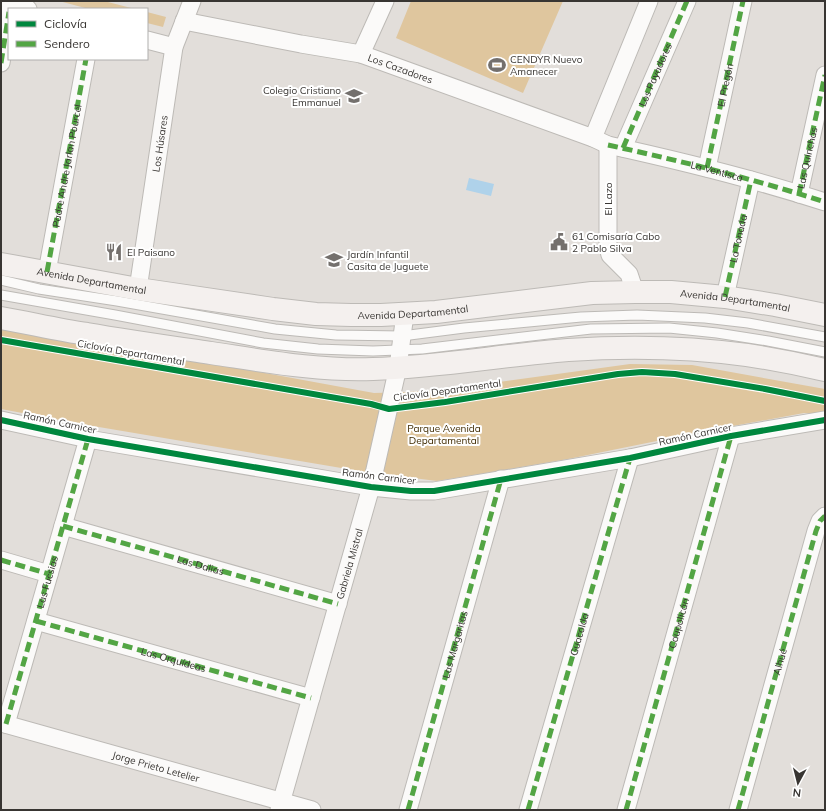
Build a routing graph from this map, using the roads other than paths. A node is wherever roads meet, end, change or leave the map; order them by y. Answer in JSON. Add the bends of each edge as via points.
{"nodes":[{"id":1,"x":192,"y":1,"type":"edge"},
{"id":2,"x":385,"y":1,"type":"edge"},
{"id":3,"x":649,"y":1,"type":"edge"},
{"id":4,"x":687,"y":1,"type":"edge"},
{"id":5,"x":743,"y":1,"type":"edge"},
{"id":6,"x":7,"y":7,"type":"edge"},
{"id":7,"x":18,"y":8,"type":"edge"},
{"id":8,"x":184,"y":21,"type":"junction"},
{"id":9,"x":148,"y":40,"type":"edge"},
{"id":10,"x":174,"y":47,"type":"junction"},
{"id":11,"x":361,"y":54,"type":"junction"},
{"id":12,"x":86,"y":60,"type":"edge"},
{"id":13,"x":1,"y":63,"type":"edge"},
{"id":14,"x":825,"y":75,"type":"edge"},
{"id":15,"x":608,"y":143,"type":"junction"},
{"id":16,"x":706,"y":168,"type":"junction"},
{"id":17,"x":751,"y":180,"type":"junction"},
{"id":18,"x":799,"y":194,"type":"junction"},
{"id":19,"x":825,"y":202,"type":"edge"},
{"id":20,"x":1,"y":264,"type":"edge"},
{"id":21,"x":47,"y":272,"type":"junction"},
{"id":22,"x":1,"y":280,"type":"edge"},
{"id":23,"x":138,"y":289,"type":"junction"},
{"id":24,"x":635,"y":292,"type":"junction"},
{"id":25,"x":1,"y":295,"type":"edge"},
{"id":26,"x":725,"y":297,"type":"junction"},
{"id":27,"x":405,"y":314,"type":"junction"},
{"id":28,"x":825,"y":315,"type":"edge"},
{"id":29,"x":1,"y":318,"type":"edge"},
{"id":30,"x":825,"y":337,"type":"edge"},
{"id":31,"x":400,"y":351,"type":"junction"},
{"id":32,"x":825,"y":352,"type":"edge"},
{"id":33,"x":825,"y":370,"type":"edge"},
{"id":34,"x":1,"y":420,"type":"edge"},
{"id":35,"x":825,"y":420,"type":"edge"},
{"id":36,"x":731,"y":436,"type":"junction"},
{"id":37,"x":88,"y":439,"type":"junction"},
{"id":38,"x":630,"y":458,"type":"junction"},
{"id":39,"x":501,"y":479,"type":"junction"},
{"id":40,"x":371,"y":487,"type":"junction"},
{"id":41,"x":825,"y":516,"type":"edge"},
{"id":42,"x":63,"y":526,"type":"junction"},
{"id":43,"x":1,"y":560,"type":"edge"},
{"id":44,"x":49,"y":574,"type":"junction"},
{"id":45,"x":338,"y":604,"type":"junction"},
{"id":46,"x":36,"y":621,"type":"junction"},
{"id":47,"x":311,"y":698,"type":"junction"},
{"id":48,"x":4,"y":724,"type":"edge"},
{"id":49,"x":280,"y":806,"type":"edge"},
{"id":50,"x":312,"y":810,"type":"edge"},
{"id":51,"x":408,"y":810,"type":"edge"},
{"id":52,"x":528,"y":810,"type":"edge"},
{"id":53,"x":626,"y":810,"type":"edge"},
{"id":54,"x":738,"y":810,"type":"edge"}],
"edges":[{"from":1,"to":8,"type":"street","name":"Los Húsares"},
{"from":2,"to":11,"type":"street"},
{"from":3,"to":15,"type":"street","name":"El Lazo"},
{"from":4,"to":15,"type":"street","name":"Los Payadores"},
{"from":5,"to":16,"type":"street","name":"El Pregón"},
{"from":6,"to":7,"type":"street"},
{"from":6,"to":13,"type":"street"},
{"from":8,"to":10,"type":"street","name":"Los Húsares"},
{"from":8,"to":11,"type":"street","name":"Los Cazadores"},
{"from":9,"to":10,"type":"street"},
{"from":10,"to":23,"type":"street","name":"Los Húsares"},
{"from":11,"to":15,"type":"street","name":"Los Cazadores"},
{"from":12,"to":21,"type":"street","name":"Padre Andre Jarlan Pourcel"},
{"from":14,"to":18,"type":"street","name":"Las Quinchas"},
{"from":15,"to":16,"type":"street","name":"La Ventisca"},
{"from":15,"to":24,"type":"street","name":"El Lazo","via":[[608,247],[610,254],[629,274]]},
{"from":16,"to":17,"type":"street","name":"La Ventisca"},
{"from":17,"to":18,"type":"street","name":"La Ventisca"},
{"from":17,"to":26,"type":"street","name":"La Tonada"},
{"from":18,"to":19,"type":"street","name":"La Ventisca"},
{"from":20,"to":21,"type":"main road","name":"Avenida Departamental"},
{"from":21,"to":23,"type":"main road","name":"Avenida Departamental"},
{"from":22,"to":31,"type":"lane","via":[[39,289],[275,329],[336,336]]},
{"from":23,"to":27,"type":"main road","name":"Avenida Departamental","via":[[316,314]]},
{"from":24,"to":26,"type":"main road","name":"Avenida Departamental"},
{"from":24,"to":27,"type":"main road","name":"Avenida Departamental","via":[[592,293],[468,309]]},
{"from":25,"to":31,"type":"lane","via":[[263,343],[318,349]]},
{"from":26,"to":28,"type":"main road","name":"Avenida Departamental"},
{"from":27,"to":31,"type":"street","name":"Gabriela Mistral"},
{"from":29,"to":31,"type":"main road","via":[[86,334],[327,369],[372,369]]},
{"from":30,"to":31,"type":"lane","via":[[748,323],[637,315],[464,328]]},
{"from":31,"to":32,"type":"lane","via":[[591,329],[669,328],[717,333]]},
{"from":31,"to":33,"type":"main road","via":[[441,364],[568,350],[705,350]]},
{"from":31,"to":40,"type":"street","name":"Gabriela Mistral"},
{"from":34,"to":37,"type":"street","name":"Ramón Carnicer"},
{"from":35,"to":36,"type":"street","name":"Ramón Carnicer"},
{"from":36,"to":38,"type":"street","name":"Ramón Carnicer"},
{"from":36,"to":53,"type":"street","name":"Caupolicán"},
{"from":37,"to":40,"type":"street","name":"Ramón Carnicer"},
{"from":37,"to":42,"type":"street","name":"Las Fucsias"},
{"from":38,"to":39,"type":"street","name":"Ramón Carnicer"},
{"from":38,"to":52,"type":"street","name":"Guacolda"},
{"from":39,"to":40,"type":"street","name":"Ramón Carnicer","via":[[434,491]]},
{"from":39,"to":51,"type":"street","name":"Las Margaritas"},
{"from":40,"to":45,"type":"street","name":"Gabriela Mistral"},
{"from":41,"to":54,"type":"street","name":"Alhué","via":[[818,526]]},
{"from":42,"to":44,"type":"street","name":"Las Fucsias"},
{"from":42,"to":45,"type":"street","name":"Las Dalias"},
{"from":43,"to":44,"type":"street"},
{"from":44,"to":46,"type":"street","name":"Las Fucsias"},
{"from":45,"to":47,"type":"street","name":"Gabriela Mistral"},
{"from":46,"to":47,"type":"street","name":"Las Orquídeas"},
{"from":46,"to":48,"type":"street","name":"Las Fucsias"},
{"from":47,"to":49,"type":"street","name":"Gabriela Mistral"},
{"from":48,"to":49,"type":"street","name":"Jorge Prieto Letelier"},
{"from":49,"to":50,"type":"street","name":"Jorge Prieto Letelier"}]}
